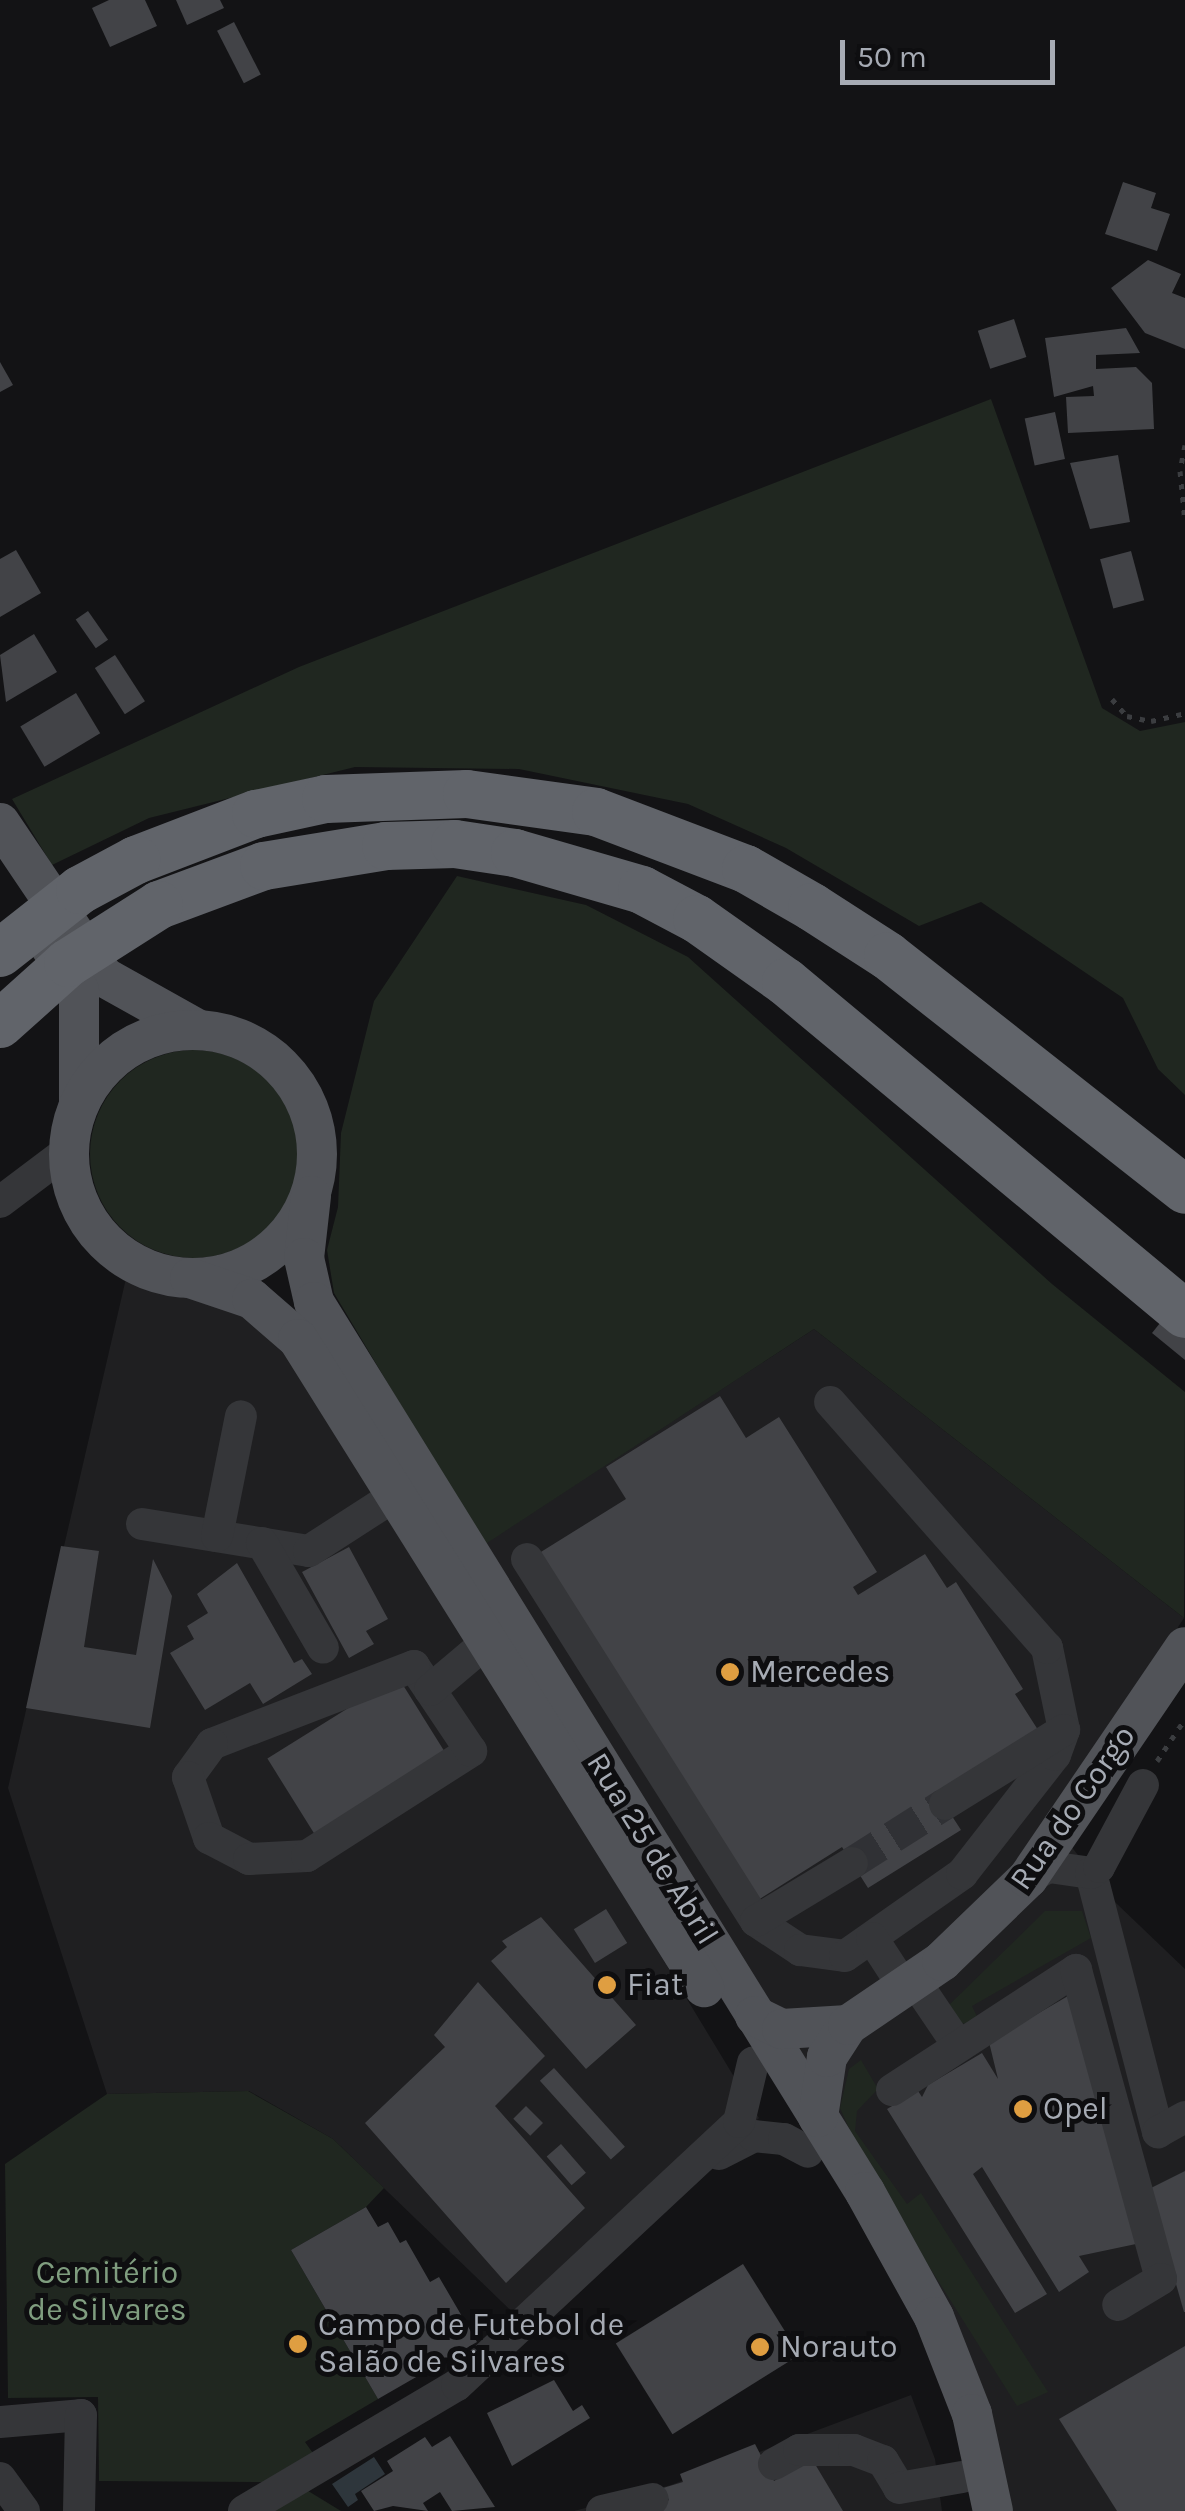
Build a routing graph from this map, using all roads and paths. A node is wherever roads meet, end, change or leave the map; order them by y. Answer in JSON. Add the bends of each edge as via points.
{"nodes":[{"id":1,"x":1185,"y":445,"type":"edge"},
{"id":2,"x":1185,"y":522,"type":"edge"},
{"id":3,"x":1112,"y":700,"type":"dead end"},
{"id":4,"x":1185,"y":712,"type":"edge"},
{"id":5,"x":0,"y":822,"type":"edge"},
{"id":6,"x":0,"y":870,"type":"edge"},
{"id":7,"x":13,"y":934,"type":"edge"},
{"id":8,"x":0,"y":1024,"type":"edge"},
{"id":9,"x":197,"y":1029,"type":"junction"},
{"id":10,"x":80,"y":1103,"type":"junction"},
{"id":11,"x":68,"y":1150,"type":"junction"},
{"id":12,"x":1185,"y":1190,"type":"edge"},
{"id":13,"x":311,"y":1196,"type":"junction"},
{"id":14,"x":0,"y":1202,"type":"edge"},
{"id":15,"x":190,"y":1278,"type":"junction"},
{"id":16,"x":1185,"y":1314,"type":"edge"},
{"id":17,"x":830,"y":1402,"type":"dead end"},
{"id":18,"x":242,"y":1416,"type":"dead end"},
{"id":19,"x":396,"y":1495,"type":"junction"},
{"id":20,"x":142,"y":1524,"type":"dead end"},
{"id":21,"x":217,"y":1536,"type":"junction"},
{"id":22,"x":262,"y":1543,"type":"junction"},
{"id":23,"x":527,"y":1559,"type":"dead end"},
{"id":24,"x":488,"y":1641,"type":"junction"},
{"id":25,"x":1185,"y":1647,"type":"edge"},
{"id":26,"x":323,"y":1648,"type":"dead end"},
{"id":27,"x":430,"y":1690,"type":"junction"},
{"id":28,"x":1185,"y":1719,"type":"edge"},
{"id":29,"x":1064,"y":1730,"type":"junction"},
{"id":30,"x":1142,"y":1785,"type":"joint"},
{"id":31,"x":944,"y":1804,"type":"tunnel mouth"},
{"id":32,"x":852,"y":1863,"type":"tunnel mouth"},
{"id":33,"x":1091,"y":1873,"type":"junction"},
{"id":34,"x":1028,"y":1878,"type":"junction"},
{"id":35,"x":756,"y":1920,"type":"junction"},
{"id":36,"x":872,"y":1938,"type":"junction"},
{"id":37,"x":909,"y":1984,"type":"junction"},
{"id":38,"x":755,"y":2016,"type":"junction"},
{"id":39,"x":848,"y":2025,"type":"junction"},
{"id":40,"x":958,"y":2045,"type":"junction"},
{"id":41,"x":753,"y":2064,"type":"junction"},
{"id":42,"x":892,"y":2090,"type":"dead end"},
{"id":43,"x":1185,"y":2117,"type":"edge"},
{"id":44,"x":813,"y":2135,"type":"junction"},
{"id":45,"x":702,"y":2162,"type":"junction"},
{"id":46,"x":1118,"y":2306,"type":"dead end"},
{"id":47,"x":0,"y":2422,"type":"edge"},
{"id":48,"x":774,"y":2464,"type":"dead end"},
{"id":49,"x":0,"y":2478,"type":"edge"},
{"id":50,"x":964,"y":2494,"type":"edge"},
{"id":51,"x":653,"y":2499,"type":"dead end"},
{"id":52,"x":899,"y":2500,"type":"edge"},
{"id":53,"x":24,"y":2511,"type":"edge"},
{"id":54,"x":80,"y":2511,"type":"edge"},
{"id":55,"x":244,"y":2511,"type":"edge"},
{"id":56,"x":602,"y":2511,"type":"edge"},
{"id":57,"x":993,"y":2511,"type":"edge"}],
"edges":[{"from":1,"to":2,"type":"path"},
{"from":3,"to":4,"type":"path","via":[[1126,716],[1151,721]]},
{"from":5,"to":9,"type":"main road","via":[[104,977]]},
{"from":6,"to":7,"type":"main road"},
{"from":7,"to":10,"type":"main road","via":[[79,990]]},
{"from":7,"to":12,"type":"highway","bridge":true,"via":[[136,860],[256,814],[326,800],[467,794],[596,812],[746,868],[842,927]]},
{"from":8,"to":16,"type":"highway","bridge":true,"via":[[68,963],[159,905],[264,866],[386,846],[455,844],[515,854],[642,890],[697,919],[786,982]]},
{"from":9,"to":10,"type":"main road","via":[[127,1048],[99,1072]]},
{"from":9,"to":13,"type":"main road","via":[[235,1036],[270,1055],[296,1084],[313,1119],[318,1158]]},
{"from":10,"to":11,"type":"main road"},
{"from":11,"to":14,"type":"street"},
{"from":11,"to":15,"type":"main road","via":[[74,1189],[104,1238],[152,1271]]},
{"from":13,"to":15,"type":"main road","via":[[292,1230],[264,1257],[229,1273]]},
{"from":13,"to":38,"type":"main road","name":"Rua 25 de Abril","via":[[304,1258],[314,1302]]},
{"from":15,"to":19,"type":"main road","name":"Rua 25 de Abril","via":[[252,1299],[298,1340]]},
{"from":17,"to":29,"type":"street","via":[[1047,1648]]},
{"from":18,"to":21,"type":"street"},
{"from":19,"to":22,"type":"street","via":[[309,1551]]},
{"from":19,"to":24,"type":"main road","name":"Rua 25 de Abril"},
{"from":20,"to":21,"type":"street"},
{"from":21,"to":22,"type":"street"},
{"from":22,"to":26,"type":"street"},
{"from":23,"to":35,"type":"street"},
{"from":24,"to":27,"type":"street"},
{"from":24,"to":41,"type":"main road","name":"Rua 25 de Abril"},
{"from":25,"to":34,"type":"main road","name":"Rua do Corgo"},
{"from":27,"to":27,"type":"street","via":[[470,1751],[308,1856],[249,1859],[209,1838],[188,1777],[212,1744],[414,1666]]},
{"from":28,"to":30,"type":"path"},
{"from":29,"to":31,"type":"street"},
{"from":29,"to":36,"type":"street","via":[[1056,1755],[962,1874]]},
{"from":30,"to":33,"type":"street"},
{"from":32,"to":35,"type":"street"},
{"from":33,"to":34,"type":"street","via":[[1049,1868]]},
{"from":33,"to":43,"type":"street","via":[[1158,2132]]},
{"from":34,"to":37,"type":"main road","name":"Rua do Corgo"},
{"from":35,"to":36,"type":"street","via":[[825,1958],[845,1956]]},
{"from":36,"to":37,"type":"street"},
{"from":37,"to":39,"type":"main road","name":"Rua do Corgo"},
{"from":37,"to":40,"type":"street"},
{"from":38,"to":39,"type":"main road","via":[[782,2029]]},
{"from":38,"to":44,"type":"main road","name":"Rua 25 de Abril"},
{"from":39,"to":44,"type":"main road","name":"Rua do Corgo","via":[[827,2057]]},
{"from":40,"to":42,"type":"street"},
{"from":40,"to":46,"type":"street","via":[[1076,1970],[1161,2278]]},
{"from":41,"to":44,"type":"main road","name":"Rua 25 de Abril"},
{"from":41,"to":45,"type":"street","via":[[740,2122]]},
{"from":44,"to":45,"type":"street","via":[[754,2136]]},
{"from":44,"to":50,"type":"main road","name":"Rua 25 de Abril","via":[[909,2325]]},
{"from":44,"to":57,"type":"main road","name":"Rua 25 de Abril","via":[[934,2316],[972,2414]]},
{"from":45,"to":55,"type":"street","via":[[457,2385]]},
{"from":47,"to":54,"type":"street","via":[[81,2415]]},
{"from":48,"to":52,"type":"street","via":[[799,2450],[854,2450],[883,2462]]},
{"from":49,"to":53,"type":"street"},
{"from":50,"to":52,"type":"street"},
{"from":51,"to":56,"type":"street"}]}
